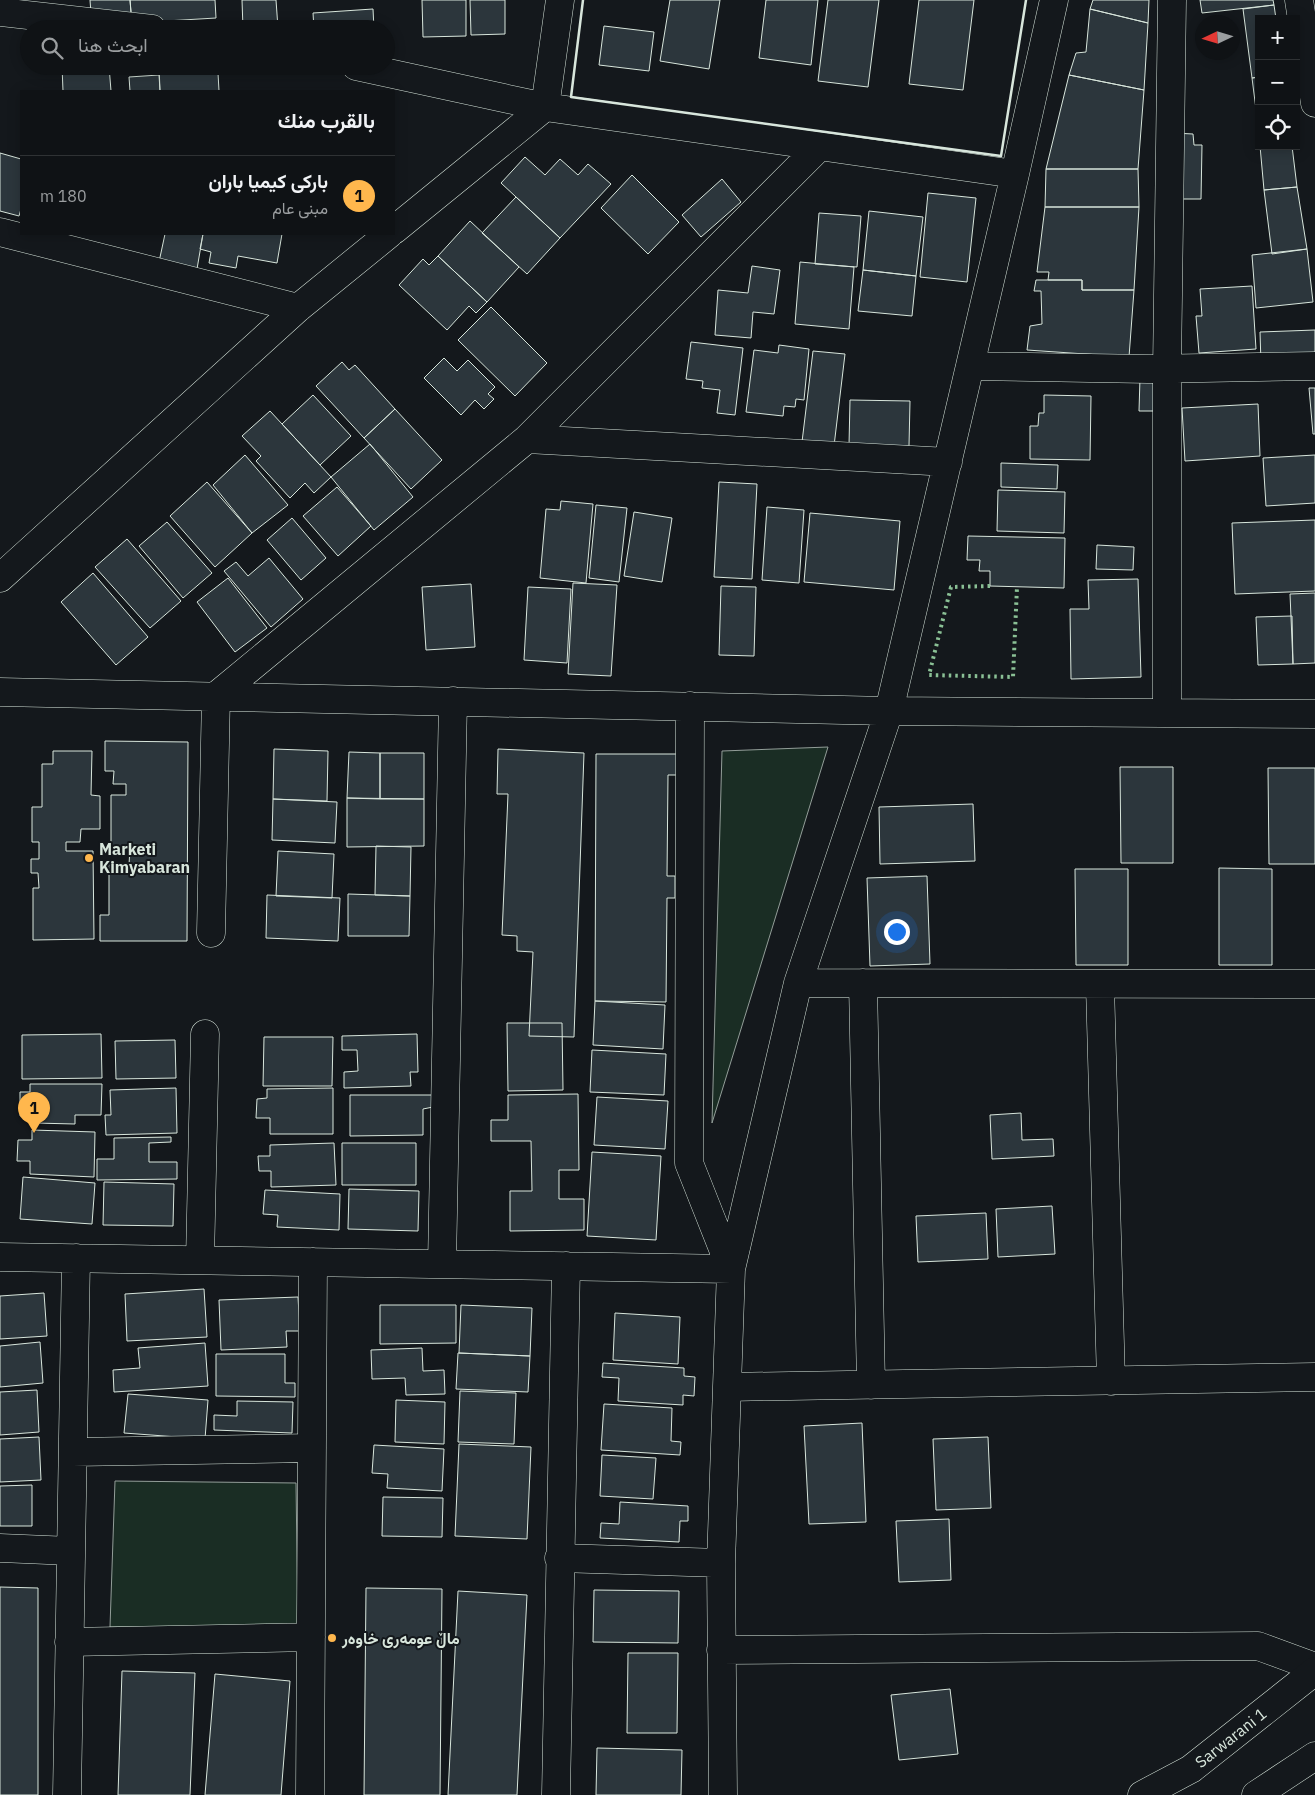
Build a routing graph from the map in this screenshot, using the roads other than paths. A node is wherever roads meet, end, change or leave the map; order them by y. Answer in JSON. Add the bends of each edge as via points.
{"nodes":[{"id":1,"x":560,"y":0,"type":"edge"},
{"id":2,"x":1054,"y":0,"type":"edge"},
{"id":3,"x":1172,"y":0,"type":"edge"},
{"id":4,"x":1299,"y":0,"type":"edge"},
{"id":5,"x":0,"y":12,"type":"edge"},
{"id":6,"x":72,"y":20,"type":"edge"},
{"id":7,"x":395,"y":74,"type":"edge"},
{"id":8,"x":1315,"y":104,"type":"edge"},
{"id":9,"x":545,"y":107,"type":"junction"},
{"id":10,"x":819,"y":147,"type":"junction"},
{"id":11,"x":1015,"y":174,"type":"junction"},
{"id":12,"x":395,"y":229,"type":"edge"},
{"id":13,"x":0,"y":232,"type":"edge"},
{"id":14,"x":388,"y":235,"type":"edge"},
{"id":15,"x":298,"y":308,"type":"junction"},
{"id":16,"x":970,"y":366,"type":"junction"},
{"id":17,"x":1315,"y":366,"type":"edge"},
{"id":18,"x":1168,"y":369,"type":"junction"},
{"id":19,"x":527,"y":439,"type":"junction"},
{"id":20,"x":948,"y":462,"type":"junction"},
{"id":21,"x":4,"y":566,"type":"edge"},
{"id":22,"x":0,"y":692,"type":"edge"},
{"id":23,"x":216,"y":696,"type":"junction"},
{"id":24,"x":453,"y":702,"type":"junction"},
{"id":25,"x":690,"y":706,"type":"junction"},
{"id":26,"x":889,"y":711,"type":"junction"},
{"id":27,"x":1167,"y":713,"type":"junction"},
{"id":28,"x":1315,"y":714,"type":"edge"},
{"id":29,"x":211,"y":933,"type":"dead end"},
{"id":30,"x":798,"y":983,"type":"junction"},
{"id":31,"x":864,"y":983,"type":"junction"},
{"id":32,"x":1315,"y":984,"type":"edge"},
{"id":33,"x":1100,"y":985,"type":"junction"},
{"id":34,"x":205,"y":1034,"type":"dead end"},
{"id":35,"x":0,"y":1257,"type":"edge"},
{"id":36,"x":76,"y":1258,"type":"junction"},
{"id":37,"x":200,"y":1260,"type":"junction"},
{"id":38,"x":313,"y":1262,"type":"junction"},
{"id":39,"x":442,"y":1264,"type":"junction"},
{"id":40,"x":566,"y":1266,"type":"junction"},
{"id":41,"x":731,"y":1269,"type":"junction"},
{"id":42,"x":1315,"y":1377,"type":"edge"},
{"id":43,"x":1111,"y":1381,"type":"junction"},
{"id":44,"x":871,"y":1384,"type":"junction"},
{"id":45,"x":727,"y":1387,"type":"junction"},
{"id":46,"x":312,"y":1448,"type":"junction"},
{"id":47,"x":73,"y":1452,"type":"junction"},
{"id":48,"x":0,"y":1548,"type":"edge"},
{"id":49,"x":71,"y":1550,"type":"junction"},
{"id":50,"x":559,"y":1558,"type":"junction"},
{"id":51,"x":721,"y":1563,"type":"junction"},
{"id":52,"x":311,"y":1637,"type":"junction"},
{"id":53,"x":69,"y":1642,"type":"junction"},
{"id":54,"x":721,"y":1650,"type":"junction"},
{"id":55,"x":1315,"y":1667,"type":"edge"},
{"id":56,"x":1315,"y":1671,"type":"edge"},
{"id":57,"x":1315,"y":1756,"type":"edge"},
{"id":58,"x":67,"y":1795,"type":"edge"},
{"id":59,"x":310,"y":1795,"type":"edge"},
{"id":60,"x":556,"y":1795,"type":"edge"},
{"id":61,"x":723,"y":1795,"type":"edge"},
{"id":62,"x":1142,"y":1795,"type":"edge"},
{"id":63,"x":1256,"y":1795,"type":"edge"}],
"edges":[{"from":1,"to":9,"type":"street"},
{"from":2,"to":11,"type":"street"},
{"from":3,"to":18,"type":"street"},
{"from":4,"to":8,"type":"street"},
{"from":5,"to":6,"type":"street"},
{"from":7,"to":9,"type":"street"},
{"from":9,"to":10,"type":"street"},
{"from":9,"to":12,"type":"street"},
{"from":10,"to":11,"type":"street"},
{"from":10,"to":19,"type":"street"},
{"from":11,"to":16,"type":"street"},
{"from":13,"to":15,"type":"street"},
{"from":14,"to":15,"type":"street"},
{"from":15,"to":21,"type":"street"},
{"from":16,"to":18,"type":"street"},
{"from":16,"to":20,"type":"street"},
{"from":17,"to":18,"type":"street"},
{"from":18,"to":27,"type":"street"},
{"from":19,"to":20,"type":"street"},
{"from":19,"to":23,"type":"street"},
{"from":20,"to":26,"type":"street"},
{"from":22,"to":23,"type":"street"},
{"from":23,"to":24,"type":"street"},
{"from":23,"to":29,"type":"street"},
{"from":24,"to":25,"type":"street"},
{"from":24,"to":39,"type":"street"},
{"from":25,"to":26,"type":"street"},
{"from":25,"to":41,"type":"street","via":[[690,1163]]},
{"from":26,"to":27,"type":"street"},
{"from":26,"to":30,"type":"street"},
{"from":27,"to":28,"type":"street"},
{"from":30,"to":31,"type":"street"},
{"from":30,"to":41,"type":"street"},
{"from":31,"to":33,"type":"street"},
{"from":31,"to":44,"type":"street"},
{"from":32,"to":33,"type":"street"},
{"from":33,"to":43,"type":"street"},
{"from":34,"to":37,"type":"street"},
{"from":35,"to":36,"type":"street"},
{"from":36,"to":37,"type":"street"},
{"from":36,"to":47,"type":"street"},
{"from":37,"to":38,"type":"street"},
{"from":38,"to":39,"type":"street"},
{"from":38,"to":46,"type":"street"},
{"from":39,"to":40,"type":"street"},
{"from":40,"to":41,"type":"street"},
{"from":40,"to":50,"type":"street"},
{"from":41,"to":45,"type":"street"},
{"from":42,"to":43,"type":"street"},
{"from":43,"to":44,"type":"street"},
{"from":44,"to":45,"type":"street"},
{"from":45,"to":51,"type":"street"},
{"from":46,"to":47,"type":"street"},
{"from":46,"to":52,"type":"street"},
{"from":47,"to":49,"type":"street"},
{"from":48,"to":49,"type":"street"},
{"from":49,"to":53,"type":"street"},
{"from":50,"to":51,"type":"street"},
{"from":50,"to":60,"type":"street"},
{"from":51,"to":54,"type":"street"},
{"from":52,"to":53,"type":"street"},
{"from":52,"to":59,"type":"street"},
{"from":53,"to":58,"type":"street"},
{"from":54,"to":55,"type":"street","via":[[1258,1646]]},
{"from":54,"to":61,"type":"street"},
{"from":56,"to":62,"type":"street","name":"Sarwarani 1","via":[[1191,1769]]},
{"from":57,"to":63,"type":"street"}]}
